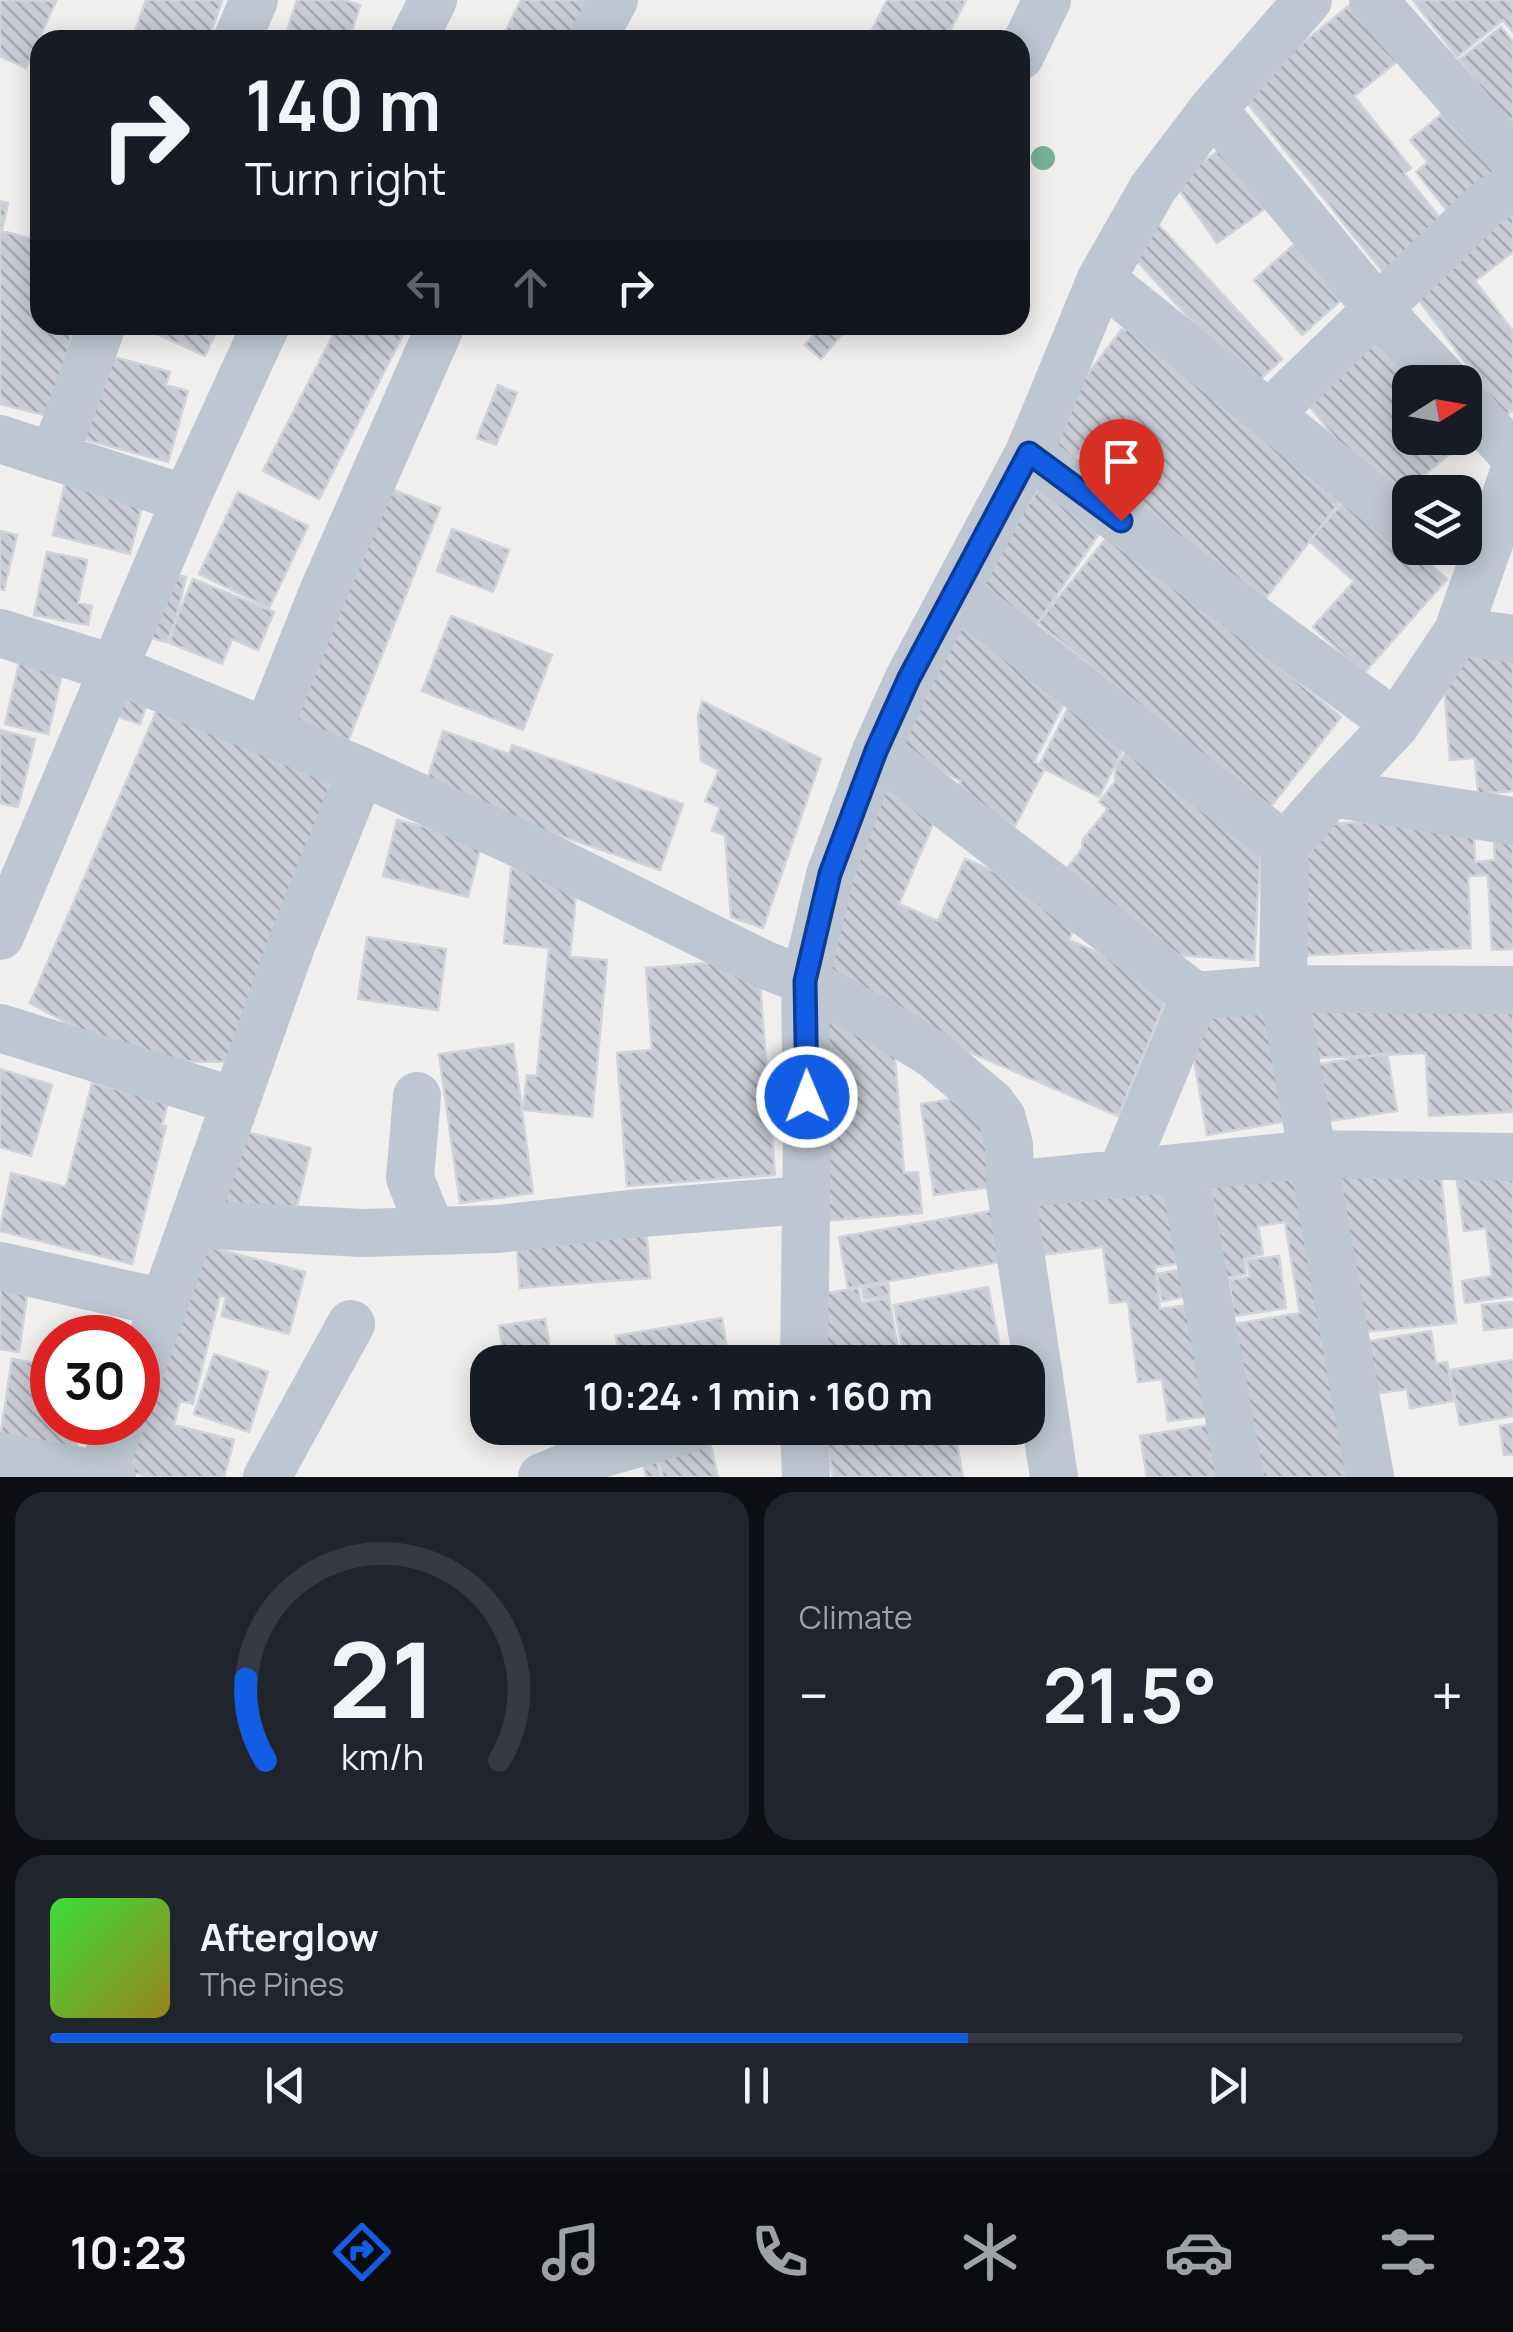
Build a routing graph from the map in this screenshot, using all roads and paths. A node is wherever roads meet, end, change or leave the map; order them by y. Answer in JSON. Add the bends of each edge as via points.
{"nodes":[{"id":1,"x":254,"y":0,"type":"edge"},
{"id":2,"x":434,"y":0,"type":"edge"},
{"id":3,"x":614,"y":0,"type":"edge"},
{"id":4,"x":1048,"y":0,"type":"edge"},
{"id":5,"x":1308,"y":0,"type":"edge"},
{"id":6,"x":1373,"y":0,"type":"edge"},
{"id":7,"x":241,"y":30,"type":"edge"},
{"id":8,"x":418,"y":30,"type":"edge"},
{"id":9,"x":598,"y":30,"type":"edge"},
{"id":10,"x":1030,"y":36,"type":"edge"},
{"id":11,"x":1213,"y":109,"type":"junction"},
{"id":12,"x":1513,"y":159,"type":"edge"},
{"id":13,"x":1513,"y":186,"type":"edge"},
{"id":14,"x":1101,"y":278,"type":"junction"},
{"id":15,"x":1378,"y":309,"type":"junction"},
{"id":16,"x":98,"y":335,"type":"edge"},
{"id":17,"x":261,"y":335,"type":"edge"},
{"id":18,"x":438,"y":335,"type":"edge"},
{"id":19,"x":1430,"y":365,"type":"edge"},
{"id":20,"x":1270,"y":414,"type":"junction"},
{"id":21,"x":1482,"y":421,"type":"edge"},
{"id":22,"x":0,"y":440,"type":"edge"},
{"id":23,"x":1029,"y":453,"type":"junction"},
{"id":24,"x":1513,"y":455,"type":"edge"},
{"id":25,"x":54,"y":456,"type":"junction"},
{"id":26,"x":1513,"y":475,"type":"edge"},
{"id":27,"x":186,"y":498,"type":"junction"},
{"id":28,"x":1392,"y":513,"type":"edge"},
{"id":29,"x":1455,"y":565,"type":"edge"},
{"id":30,"x":1474,"y":580,"type":"junction"},
{"id":31,"x":955,"y":592,"type":"junction"},
{"id":32,"x":1458,"y":631,"type":"junction"},
{"id":33,"x":0,"y":633,"type":"edge"},
{"id":34,"x":1513,"y":639,"type":"edge"},
{"id":35,"x":115,"y":669,"type":"junction"},
{"id":36,"x":1396,"y":724,"type":"junction"},
{"id":37,"x":268,"y":732,"type":"junction"},
{"id":38,"x":876,"y":751,"type":"junction"},
{"id":39,"x":360,"y":771,"type":"junction"},
{"id":40,"x":1330,"y":793,"type":"junction"},
{"id":41,"x":1513,"y":821,"type":"edge"},
{"id":42,"x":1285,"y":846,"type":"junction"},
{"id":43,"x":18,"y":848,"type":"edge"},
{"id":44,"x":0,"y":936,"type":"edge"},
{"id":45,"x":805,"y":981,"type":"junction"},
{"id":46,"x":1282,"y":989,"type":"junction"},
{"id":47,"x":1513,"y":990,"type":"edge"},
{"id":48,"x":1195,"y":996,"type":"junction"},
{"id":49,"x":0,"y":1028,"type":"edge"},
{"id":50,"x":417,"y":1096,"type":"dead end"},
{"id":51,"x":234,"y":1101,"type":"junction"},
{"id":52,"x":1312,"y":1154,"type":"junction"},
{"id":53,"x":1513,"y":1157,"type":"edge"},
{"id":54,"x":1184,"y":1167,"type":"junction"},
{"id":55,"x":1121,"y":1175,"type":"junction"},
{"id":56,"x":1010,"y":1185,"type":"junction"},
{"id":57,"x":804,"y":1200,"type":"junction"},
{"id":58,"x":192,"y":1224,"type":"junction"},
{"id":59,"x":431,"y":1231,"type":"junction"},
{"id":60,"x":0,"y":1266,"type":"edge"},
{"id":61,"x":164,"y":1303,"type":"junction"},
{"id":62,"x":160,"y":1315,"type":"edge"},
{"id":63,"x":351,"y":1324,"type":"dead end"},
{"id":64,"x":804,"y":1345,"type":"edge"},
{"id":65,"x":114,"y":1445,"type":"edge"},
{"id":66,"x":632,"y":1445,"type":"edge"},
{"id":67,"x":805,"y":1445,"type":"edge"},
{"id":68,"x":0,"y":1456,"type":"edge"},
{"id":69,"x":105,"y":1476,"type":"edge"},
{"id":70,"x":267,"y":1477,"type":"edge"},
{"id":71,"x":542,"y":1477,"type":"edge"},
{"id":72,"x":806,"y":1477,"type":"edge"},
{"id":73,"x":1054,"y":1477,"type":"edge"},
{"id":74,"x":1240,"y":1477,"type":"edge"},
{"id":75,"x":1370,"y":1477,"type":"edge"}],
"edges":[{"from":1,"to":7,"type":"street"},
{"from":2,"to":8,"type":"street"},
{"from":3,"to":9,"type":"street"},
{"from":4,"to":10,"type":"street"},
{"from":5,"to":11,"type":"street"},
{"from":6,"to":12,"type":"street"},
{"from":11,"to":14,"type":"street","via":[[1153,188]]},
{"from":11,"to":15,"type":"street"},
{"from":13,"to":15,"type":"street"},
{"from":14,"to":20,"type":"street"},
{"from":14,"to":23,"type":"street"},
{"from":15,"to":19,"type":"street"},
{"from":15,"to":20,"type":"street"},
{"from":16,"to":25,"type":"street"},
{"from":17,"to":27,"type":"street"},
{"from":18,"to":37,"type":"street"},
{"from":20,"to":28,"type":"street"},
{"from":21,"to":24,"type":"street"},
{"from":22,"to":25,"type":"street"},
{"from":23,"to":31,"type":"street"},
{"from":23,"to":36,"type":"street"},
{"from":25,"to":27,"type":"street"},
{"from":26,"to":30,"type":"street"},
{"from":27,"to":35,"type":"street"},
{"from":29,"to":30,"type":"street"},
{"from":30,"to":32,"type":"street"},
{"from":31,"to":38,"type":"street"},
{"from":31,"to":42,"type":"street"},
{"from":32,"to":34,"type":"street"},
{"from":32,"to":36,"type":"street"},
{"from":33,"to":35,"type":"street"},
{"from":35,"to":37,"type":"street"},
{"from":35,"to":43,"type":"street"},
{"from":36,"to":40,"type":"street"},
{"from":37,"to":39,"type":"street"},
{"from":38,"to":45,"type":"street","via":[[830,874]]},
{"from":38,"to":48,"type":"street"},
{"from":39,"to":45,"type":"street"},
{"from":39,"to":51,"type":"street"},
{"from":40,"to":41,"type":"street"},
{"from":40,"to":42,"type":"street"},
{"from":42,"to":46,"type":"street"},
{"from":43,"to":44,"type":"street"},
{"from":45,"to":56,"type":"street","via":[[934,1055],[991,1102],[1009,1145]]},
{"from":45,"to":57,"type":"street"},
{"from":46,"to":47,"type":"street"},
{"from":46,"to":48,"type":"street"},
{"from":46,"to":52,"type":"street"},
{"from":48,"to":55,"type":"street"},
{"from":49,"to":51,"type":"street"},
{"from":50,"to":59,"type":"street","via":[[410,1178]]},
{"from":51,"to":58,"type":"street"},
{"from":52,"to":53,"type":"street"},
{"from":52,"to":54,"type":"street"},
{"from":52,"to":75,"type":"street"},
{"from":54,"to":55,"type":"street"},
{"from":54,"to":74,"type":"street"},
{"from":55,"to":56,"type":"street"},
{"from":56,"to":73,"type":"street"},
{"from":57,"to":59,"type":"street"},
{"from":57,"to":64,"type":"street"},
{"from":58,"to":59,"type":"street"},
{"from":58,"to":61,"type":"street"},
{"from":60,"to":61,"type":"street"},
{"from":61,"to":62,"type":"street"},
{"from":63,"to":70,"type":"street"},
{"from":65,"to":69,"type":"street"},
{"from":66,"to":71,"type":"street"},
{"from":67,"to":72,"type":"street"},
{"from":68,"to":69,"type":"street"}]}
